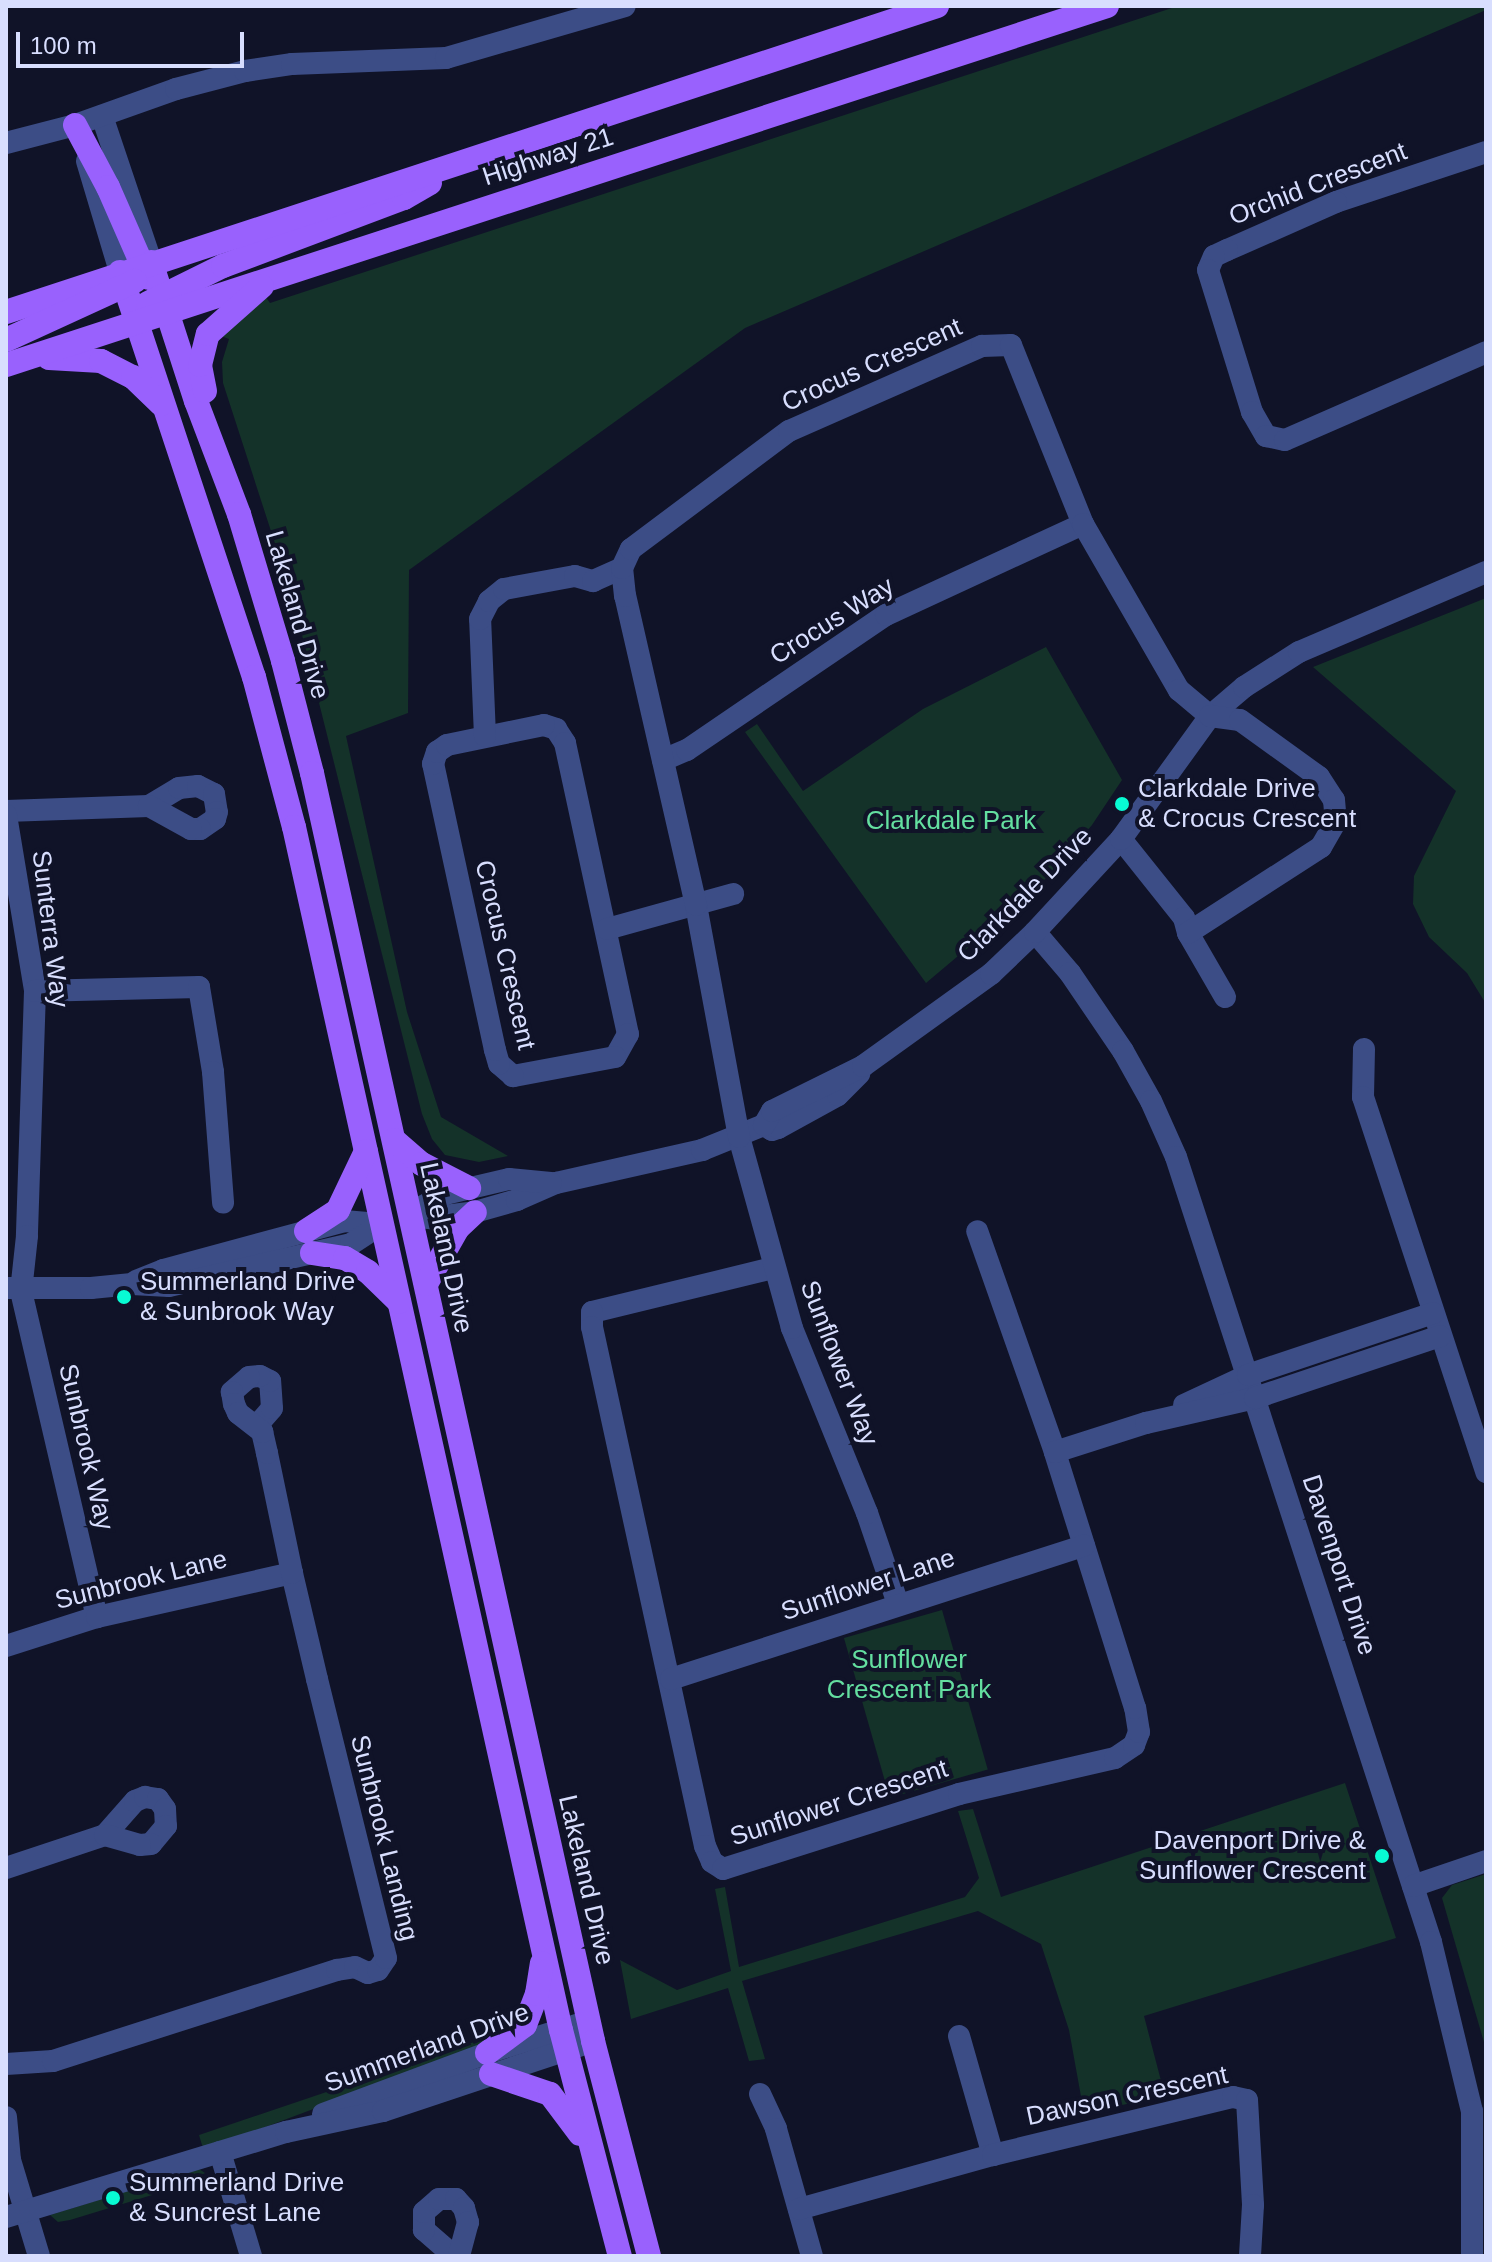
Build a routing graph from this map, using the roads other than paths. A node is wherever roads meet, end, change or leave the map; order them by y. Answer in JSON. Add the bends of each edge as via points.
{"nodes":[{"id":1,"x":625,"y":6,"type":"edge"},
{"id":2,"x":937,"y":6,"type":"edge"},
{"id":3,"x":1107,"y":6,"type":"edge"},
{"id":4,"x":102,"y":116,"type":"junction"},
{"id":5,"x":75,"y":125,"type":"junction"},
{"id":6,"x":6,"y":143,"type":"edge"},
{"id":7,"x":1486,"y":152,"type":"edge"},
{"id":8,"x":476,"y":157,"type":"junction"},
{"id":9,"x":137,"y":272,"type":"junction"},
{"id":10,"x":277,"y":274,"type":"junction"},
{"id":11,"x":162,"y":301,"type":"junction"},
{"id":12,"x":6,"y":312,"type":"edge"},
{"id":13,"x":136,"y":321,"type":"junction"},
{"id":14,"x":6,"y":340,"type":"edge"},
{"id":15,"x":1486,"y":352,"type":"edge"},
{"id":16,"x":14,"y":362,"type":"edge"},
{"id":17,"x":164,"y":407,"type":"junction"},
{"id":18,"x":218,"y":456,"type":"junction"},
{"id":19,"x":1083,"y":524,"type":"junction"},
{"id":20,"x":616,"y":570,"type":"junction"},
{"id":21,"x":1486,"y":572,"type":"edge"},
{"id":22,"x":1210,"y":716,"type":"junction"},
{"id":23,"x":485,"y":736,"type":"junction"},
{"id":24,"x":663,"y":760,"type":"junction"},
{"id":25,"x":149,"y":806,"type":"dead end"},
{"id":26,"x":6,"y":813,"type":"edge"},
{"id":27,"x":1121,"y":839,"type":"junction"},
{"id":28,"x":733,"y":894,"type":"dead end"},
{"id":29,"x":696,"y":905,"type":"junction"},
{"id":30,"x":607,"y":929,"type":"junction"},
{"id":31,"x":1035,"y":932,"type":"junction"},
{"id":32,"x":1188,"y":933,"type":"junction"},
{"id":33,"x":35,"y":991,"type":"junction"},
{"id":34,"x":1225,"y":997,"type":"dead end"},
{"id":35,"x":1364,"y":1049,"type":"dead end"},
{"id":36,"x":739,"y":1137,"type":"junction"},
{"id":37,"x":394,"y":1140,"type":"junction"},
{"id":38,"x":366,"y":1151,"type":"junction"},
{"id":39,"x":556,"y":1183,"type":"junction"},
{"id":40,"x":469,"y":1188,"type":"junction"},
{"id":41,"x":395,"y":1193,"type":"junction"},
{"id":42,"x":223,"y":1203,"type":"dead end"},
{"id":43,"x":475,"y":1212,"type":"junction"},
{"id":44,"x":410,"y":1213,"type":"junction"},
{"id":45,"x":382,"y":1224,"type":"junction"},
{"id":46,"x":977,"y":1231,"type":"dead end"},
{"id":47,"x":309,"y":1242,"type":"junction"},
{"id":48,"x":399,"y":1249,"type":"junction"},
{"id":49,"x":773,"y":1268,"type":"junction"},
{"id":50,"x":426,"y":1284,"type":"junction"},
{"id":51,"x":13,"y":1290,"type":"edge"},
{"id":52,"x":399,"y":1302,"type":"junction"},
{"id":53,"x":1433,"y":1313,"type":"junction"},
{"id":54,"x":1440,"y":1336,"type":"junction"},
{"id":55,"x":1248,"y":1375,"type":"junction"},
{"id":56,"x":1255,"y":1398,"type":"junction"},
{"id":57,"x":1146,"y":1423,"type":"junction"},
{"id":58,"x":262,"y":1432,"type":"dead end"},
{"id":59,"x":1055,"y":1452,"type":"junction"},
{"id":60,"x":1486,"y":1472,"type":"edge"},
{"id":61,"x":1084,"y":1546,"type":"junction"},
{"id":62,"x":292,"y":1573,"type":"junction"},
{"id":63,"x":898,"y":1604,"type":"junction"},
{"id":64,"x":97,"y":1617,"type":"junction"},
{"id":65,"x":6,"y":1646,"type":"edge"},
{"id":66,"x":671,"y":1679,"type":"junction"},
{"id":67,"x":105,"y":1835,"type":"dead end"},
{"id":68,"x":1486,"y":1861,"type":"edge"},
{"id":69,"x":6,"y":1868,"type":"edge"},
{"id":70,"x":1413,"y":1886,"type":"junction"},
{"id":71,"x":544,"y":1949,"type":"junction"},
{"id":72,"x":591,"y":2031,"type":"junction"},
{"id":73,"x":959,"y":2036,"type":"dead end"},
{"id":74,"x":563,"y":2040,"type":"junction"},
{"id":75,"x":489,"y":2063,"type":"junction"},
{"id":76,"x":6,"y":2064,"type":"edge"},
{"id":77,"x":760,"y":2094,"type":"dead end"},
{"id":78,"x":6,"y":2117,"type":"edge"},
{"id":79,"x":591,"y":2151,"type":"junction"},
{"id":80,"x":220,"y":2152,"type":"junction"},
{"id":81,"x":993,"y":2155,"type":"junction"},
{"id":82,"x":799,"y":2209,"type":"junction"},
{"id":83,"x":16,"y":2214,"type":"edge"},
{"id":84,"x":39,"y":2256,"type":"edge"},
{"id":85,"x":251,"y":2256,"type":"edge"},
{"id":86,"x":620,"y":2256,"type":"edge"},
{"id":87,"x":649,"y":2256,"type":"edge"},
{"id":88,"x":812,"y":2256,"type":"edge"},
{"id":89,"x":1250,"y":2256,"type":"edge"},
{"id":90,"x":1472,"y":2256,"type":"edge"}],
"edges":[{"from":1,"to":4,"type":"street","via":[[446,58],[245,71]]},
{"from":2,"to":8,"type":"main road","name":"Highway 21"},
{"from":3,"to":10,"type":"main road","name":"Highway 21"},
{"from":4,"to":5,"type":"street"},
{"from":4,"to":9,"type":"street"},
{"from":5,"to":6,"type":"street"},
{"from":5,"to":9,"type":"main road","via":[[108,187]]},
{"from":7,"to":15,"type":"street","name":"Orchid Crescent","via":[[1336,202],[1214,256],[1208,270],[1252,412],[1266,436],[1285,440]]},
{"from":8,"to":9,"type":"main road","name":"Highway 21"},
{"from":8,"to":11,"type":"main road","via":[[404,198],[223,266]]},
{"from":9,"to":11,"type":"main road","name":"Lakeland Drive"},
{"from":9,"to":12,"type":"main road","name":"Highway 21"},
{"from":9,"to":13,"type":"main road","name":"Lakeland Drive"},
{"from":9,"to":14,"type":"main road"},
{"from":10,"to":11,"type":"main road","name":"Highway 21"},
{"from":10,"to":18,"type":"main road","via":[[208,334],[200,365]]},
{"from":11,"to":13,"type":"main road","name":"Highway 21"},
{"from":11,"to":18,"type":"main road","name":"Lakeland Drive"},
{"from":13,"to":16,"type":"main road","name":"Highway 21"},
{"from":13,"to":17,"type":"main road","name":"Lakeland Drive"},
{"from":16,"to":17,"type":"main road","via":[[101,361],[133,377]]},
{"from":17,"to":38,"type":"main road","name":"Lakeland Drive","via":[[254,677]]},
{"from":18,"to":37,"type":"main road","name":"Lakeland Drive","via":[[290,689]]},
{"from":19,"to":20,"type":"street","name":"Crocus Crescent","via":[[1011,345],[982,346],[789,431],[631,549]]},
{"from":19,"to":22,"type":"street","name":"Crocus Crescent","via":[[1179,690]]},
{"from":19,"to":24,"type":"street","name":"Crocus Way","via":[[886,615],[687,750]]},
{"from":20,"to":23,"type":"street","via":[[593,581],[575,576],[504,589],[489,601],[480,619]]},
{"from":20,"to":24,"type":"street"},
{"from":21,"to":22,"type":"street","name":"Clarkdale Drive","via":[[1299,652]]},
{"from":22,"to":27,"type":"street","name":"Clarkdale Drive"},
{"from":22,"to":32,"type":"street","via":[[1240,720],[1319,777],[1334,800],[1336,821],[1321,847]]},
{"from":23,"to":30,"type":"street","name":"Crocus Crescent","via":[[544,725],[561,734]]},
{"from":23,"to":30,"type":"street","name":"Crocus Crescent","via":[[447,745],[433,764],[495,1050],[504,1071],[522,1076],[621,1053],[628,1034]]},
{"from":24,"to":29,"type":"street"},
{"from":25,"to":26,"type":"street"},
{"from":26,"to":33,"type":"street","name":"Sunterra Way"},
{"from":27,"to":31,"type":"street","name":"Clarkdale Drive"},
{"from":27,"to":32,"type":"street","via":[[1184,918]]},
{"from":28,"to":29,"type":"street"},
{"from":29,"to":30,"type":"street"},
{"from":29,"to":36,"type":"street"},
{"from":31,"to":36,"type":"street","name":"Clarkdale Drive","via":[[991,974],[863,1066],[772,1111],[764,1125]]},
{"from":31,"to":55,"type":"street","name":"Davenport Drive","via":[[1070,973],[1151,1101],[1176,1157]]},
{"from":32,"to":34,"type":"street"},
{"from":33,"to":42,"type":"street","via":[[199,987],[213,1072]]},
{"from":33,"to":51,"type":"street","name":"Sunterra Way","via":[[27,1236]]},
{"from":35,"to":53,"type":"street","via":[[1363,1097]]},
{"from":36,"to":39,"type":"street","name":"Clarkdale Drive"},
{"from":36,"to":49,"type":"street","name":"Sunflower Way"},
{"from":37,"to":40,"type":"main road","via":[[422,1164]]},
{"from":37,"to":41,"type":"main road"},
{"from":37,"to":44,"type":"main road","name":"Lakeland Drive"},
{"from":38,"to":41,"type":"main road"},
{"from":38,"to":45,"type":"main road","name":"Lakeland Drive"},
{"from":38,"to":47,"type":"main road","via":[[338,1210]]},
{"from":39,"to":40,"type":"street","name":"Clarkdale Drive","via":[[509,1179]]},
{"from":39,"to":43,"type":"street","name":"Clarkdale Drive"},
{"from":40,"to":44,"type":"street","name":"Clarkdale Drive","via":[[426,1201]]},
{"from":41,"to":44,"type":"main road"},
{"from":41,"to":45,"type":"main road"},
{"from":43,"to":44,"type":"street","name":"Clarkdale Drive","via":[[429,1218]]},
{"from":43,"to":50,"type":"main road","via":[[458,1228]]},
{"from":44,"to":48,"type":"main road"},
{"from":44,"to":50,"type":"main road","name":"Lakeland Drive"},
{"from":45,"to":47,"type":"street","via":[[351,1244]]},
{"from":45,"to":48,"type":"main road"},
{"from":45,"to":52,"type":"main road","name":"Lakeland Drive"},
{"from":46,"to":59,"type":"street","name":"Sunflower Crescent"},
{"from":47,"to":51,"type":"street","via":[[169,1286]]},
{"from":47,"to":52,"type":"main road","via":[[368,1272]]},
{"from":48,"to":50,"type":"main road"},
{"from":48,"to":52,"type":"main road"},
{"from":49,"to":63,"type":"street","name":"Sunflower Way"},
{"from":49,"to":66,"type":"street","name":"Sunflower Crescent","via":[[592,1312]]},
{"from":50,"to":72,"type":"main road","name":"Lakeland Drive"},
{"from":51,"to":64,"type":"street","name":"Sunbrook Way"},
{"from":52,"to":71,"type":"main road","name":"Lakeland Drive"},
{"from":53,"to":54,"type":"street"},
{"from":53,"to":55,"type":"street"},
{"from":54,"to":56,"type":"street"},
{"from":54,"to":60,"type":"street"},
{"from":55,"to":56,"type":"street","name":"Davenport Drive"},
{"from":55,"to":57,"type":"street"},
{"from":56,"to":57,"type":"street"},
{"from":56,"to":70,"type":"street","name":"Davenport Drive"},
{"from":57,"to":59,"type":"street"},
{"from":58,"to":62,"type":"street","name":"Sunbrook Landing"},
{"from":59,"to":61,"type":"street","name":"Sunflower Crescent"},
{"from":61,"to":63,"type":"street","name":"Sunflower Lane"},
{"from":61,"to":66,"type":"street","name":"Sunflower Crescent","via":[[1139,1732],[1134,1745],[1115,1758],[959,1794],[723,1869],[712,1862],[705,1846]]},
{"from":62,"to":64,"type":"street","name":"Sunbrook Lane"},
{"from":62,"to":76,"type":"street","name":"Sunbrook Landing","via":[[386,1958],[378,1970],[337,1970],[53,2061]]},
{"from":63,"to":66,"type":"street","name":"Sunflower Lane"},
{"from":64,"to":65,"type":"street","name":"Sunbrook Lane"},
{"from":67,"to":69,"type":"street"},
{"from":68,"to":70,"type":"street"},
{"from":70,"to":90,"type":"street","name":"Davenport Drive","via":[[1472,2111]]},
{"from":71,"to":74,"type":"main road","name":"Lakeland Drive"},
{"from":71,"to":75,"type":"main road","via":[[537,1994],[525,2025]]},
{"from":72,"to":74,"type":"street","name":"Summerland Drive"},
{"from":72,"to":87,"type":"main road","name":"Lakeland Drive"},
{"from":73,"to":81,"type":"street"},
{"from":74,"to":75,"type":"street","name":"Summerland Drive"},
{"from":74,"to":79,"type":"main road","name":"Lakeland Drive"},
{"from":75,"to":79,"type":"main road","via":[[550,2094]]},
{"from":75,"to":80,"type":"street","name":"Summerland Drive","via":[[383,2111]]},
{"from":77,"to":82,"type":"street"},
{"from":78,"to":83,"type":"street"},
{"from":79,"to":86,"type":"main road","name":"Lakeland Drive"},
{"from":80,"to":83,"type":"street","name":"Summerland Drive"},
{"from":80,"to":85,"type":"street"},
{"from":81,"to":82,"type":"street","name":"Dawson Crescent"},
{"from":81,"to":89,"type":"street","name":"Dawson Crescent","via":[[1233,2097],[1247,2100]]},
{"from":82,"to":88,"type":"street"},
{"from":83,"to":84,"type":"street"}]}
